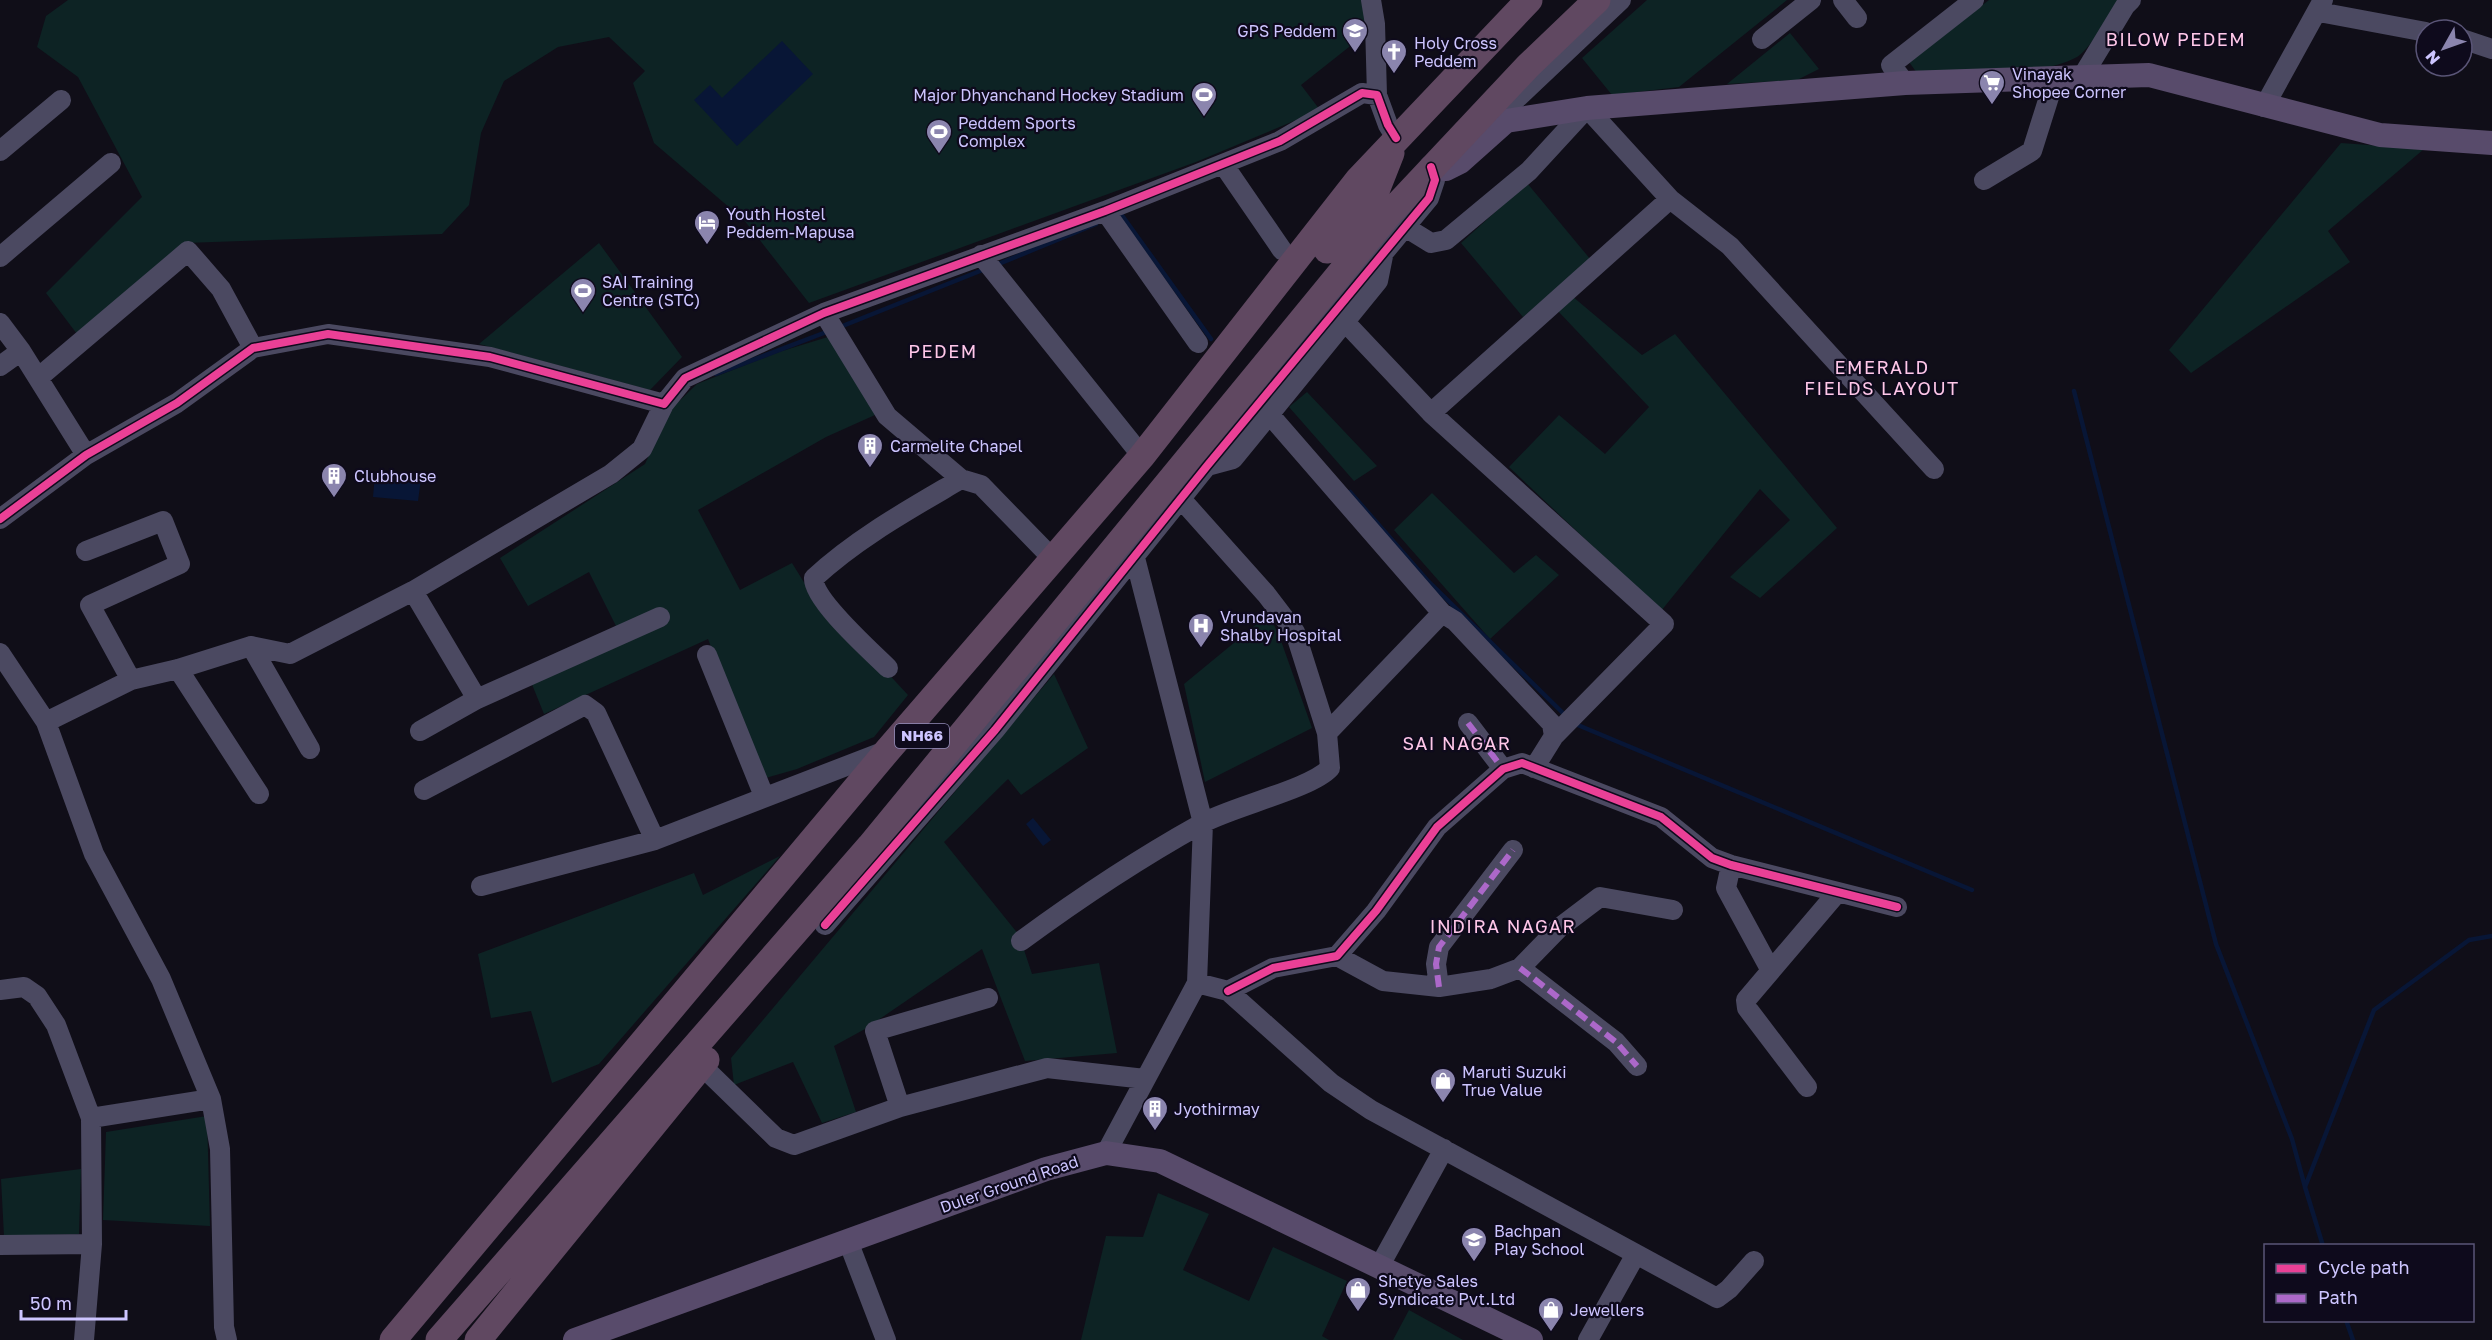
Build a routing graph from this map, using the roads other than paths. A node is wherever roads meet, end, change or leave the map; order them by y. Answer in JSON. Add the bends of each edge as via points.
{"nodes":[{"id":1,"x":1371,"y":0,"type":"edge"},
{"id":2,"x":1529,"y":0,"type":"edge"},
{"id":3,"x":1597,"y":0,"type":"edge"},
{"id":4,"x":1622,"y":0,"type":"edge"},
{"id":5,"x":1811,"y":0,"type":"edge"},
{"id":6,"x":1843,"y":0,"type":"edge"},
{"id":7,"x":1974,"y":0,"type":"edge"},
{"id":8,"x":2131,"y":0,"type":"edge"},
{"id":9,"x":2321,"y":6,"type":"edge"},
{"id":10,"x":1857,"y":18,"type":"dead end"},
{"id":11,"x":2414,"y":29,"type":"edge"},
{"id":12,"x":1762,"y":39,"type":"dead end"},
{"id":13,"x":2474,"y":43,"type":"edge"},
{"id":14,"x":2492,"y":49,"type":"edge"},
{"id":15,"x":2082,"y":77,"type":"junction"},
{"id":16,"x":2055,"y":78,"type":"junction"},
{"id":17,"x":1905,"y":83,"type":"junction"},
{"id":18,"x":1377,"y":95,"type":"junction"},
{"id":19,"x":61,"y":100,"type":"dead end"},
{"id":20,"x":2264,"y":107,"type":"junction"},
{"id":21,"x":1587,"y":108,"type":"junction"},
{"id":22,"x":1506,"y":121,"type":"junction"},
{"id":23,"x":1396,"y":138,"type":"junction"},
{"id":24,"x":2492,"y":143,"type":"edge"},
{"id":25,"x":0,"y":151,"type":"edge"},
{"id":26,"x":111,"y":163,"type":"dead end"},
{"id":27,"x":1223,"y":164,"type":"junction"},
{"id":28,"x":1431,"y":167,"type":"junction"},
{"id":29,"x":1984,"y":180,"type":"dead end"},
{"id":30,"x":1670,"y":199,"type":"junction"},
{"id":31,"x":1105,"y":211,"type":"junction"},
{"id":32,"x":1405,"y":227,"type":"junction"},
{"id":33,"x":1282,"y":250,"type":"dead end"},
{"id":34,"x":1384,"y":251,"type":"junction"},
{"id":35,"x":981,"y":255,"type":"junction"},
{"id":36,"x":0,"y":257,"type":"edge"},
{"id":37,"x":824,"y":314,"type":"junction"},
{"id":38,"x":1345,"y":322,"type":"junction"},
{"id":39,"x":0,"y":323,"type":"edge"},
{"id":40,"x":1198,"y":343,"type":"dead end"},
{"id":41,"x":253,"y":348,"type":"junction"},
{"id":42,"x":21,"y":351,"type":"junction"},
{"id":43,"x":0,"y":366,"type":"edge"},
{"id":44,"x":38,"y":378,"type":"junction"},
{"id":45,"x":664,"y":404,"type":"junction"},
{"id":46,"x":1431,"y":413,"type":"junction"},
{"id":47,"x":1270,"y":415,"type":"junction"},
{"id":48,"x":86,"y":455,"type":"junction"},
{"id":49,"x":1142,"y":456,"type":"junction"},
{"id":50,"x":1207,"y":466,"type":"junction"},
{"id":51,"x":1934,"y":469,"type":"dead end"},
{"id":52,"x":962,"y":479,"type":"junction"},
{"id":53,"x":1181,"y":499,"type":"junction"},
{"id":54,"x":0,"y":519,"type":"edge"},
{"id":55,"x":86,"y":551,"type":"dead end"},
{"id":56,"x":1135,"y":558,"type":"junction"},
{"id":57,"x":1053,"y":559,"type":"junction"},
{"id":58,"x":413,"y":591,"type":"junction"},
{"id":59,"x":1442,"y":613,"type":"junction"},
{"id":60,"x":660,"y":617,"type":"dead end"},
{"id":61,"x":251,"y":646,"type":"junction"},
{"id":62,"x":0,"y":653,"type":"edge"},
{"id":63,"x":707,"y":655,"type":"dead end"},
{"id":64,"x":888,"y":668,"type":"dead end"},
{"id":65,"x":178,"y":669,"type":"junction"},
{"id":66,"x":131,"y":680,"type":"junction"},
{"id":67,"x":477,"y":699,"type":"junction"},
{"id":68,"x":46,"y":722,"type":"junction"},
{"id":69,"x":1468,"y":723,"type":"dead end"},
{"id":70,"x":420,"y":731,"type":"dead end"},
{"id":71,"x":1327,"y":733,"type":"junction"},
{"id":72,"x":1554,"y":736,"type":"junction"},
{"id":73,"x":310,"y":749,"type":"dead end"},
{"id":74,"x":888,"y":750,"type":"junction"},
{"id":75,"x":1534,"y":768,"type":"junction"},
{"id":76,"x":1503,"y":769,"type":"junction"},
{"id":77,"x":424,"y":790,"type":"dead end"},
{"id":78,"x":259,"y":794,"type":"dead end"},
{"id":79,"x":764,"y":796,"type":"junction"},
{"id":80,"x":1203,"y":823,"type":"junction"},
{"id":81,"x":655,"y":840,"type":"junction"},
{"id":82,"x":870,"y":846,"type":"junction"},
{"id":83,"x":1513,"y":850,"type":"dead end"},
{"id":84,"x":1731,"y":865,"type":"junction"},
{"id":85,"x":481,"y":886,"type":"dead end"},
{"id":86,"x":1837,"y":894,"type":"junction"},
{"id":87,"x":1897,"y":907,"type":"dead end"},
{"id":88,"x":1674,"y":910,"type":"dead end"},
{"id":89,"x":825,"y":925,"type":"junction"},
{"id":90,"x":1021,"y":941,"type":"dead end"},
{"id":91,"x":1337,"y":956,"type":"junction"},
{"id":92,"x":1520,"y":968,"type":"junction"},
{"id":93,"x":1770,"y":969,"type":"junction"},
{"id":94,"x":1197,"y":983,"type":"junction"},
{"id":95,"x":1439,"y":987,"type":"junction"},
{"id":96,"x":0,"y":990,"type":"edge"},
{"id":97,"x":1228,"y":991,"type":"junction"},
{"id":98,"x":988,"y":998,"type":"dead end"},
{"id":99,"x":702,"y":1066,"type":"junction"},
{"id":100,"x":1637,"y":1066,"type":"dead end"},
{"id":101,"x":1145,"y":1079,"type":"junction"},
{"id":102,"x":1807,"y":1087,"type":"dead end"},
{"id":103,"x":211,"y":1099,"type":"junction"},
{"id":104,"x":900,"y":1107,"type":"junction"},
{"id":105,"x":91,"y":1118,"type":"junction"},
{"id":106,"x":1444,"y":1149,"type":"junction"},
{"id":107,"x":1106,"y":1153,"type":"junction"},
{"id":108,"x":848,"y":1241,"type":"junction"},
{"id":109,"x":92,"y":1244,"type":"junction"},
{"id":110,"x":0,"y":1245,"type":"edge"},
{"id":111,"x":1636,"y":1254,"type":"junction"},
{"id":112,"x":1754,"y":1261,"type":"dead end"},
{"id":113,"x":1380,"y":1267,"type":"junction"},
{"id":114,"x":430,"y":1334,"type":"edge"},
{"id":115,"x":84,"y":1340,"type":"edge"},
{"id":116,"x":227,"y":1340,"type":"edge"},
{"id":117,"x":393,"y":1340,"type":"edge"},
{"id":118,"x":478,"y":1340,"type":"edge"},
{"id":119,"x":575,"y":1340,"type":"edge"},
{"id":120,"x":886,"y":1340,"type":"edge"},
{"id":121,"x":1531,"y":1340,"type":"edge"},
{"id":122,"x":1588,"y":1340,"type":"edge"}],
"edges":[{"from":1,"to":18,"type":"street"},
{"from":2,"to":23,"type":"highway","number":"NH66"},
{"from":3,"to":28,"type":"highway","number":"NH66"},
{"from":4,"to":22,"type":"street","via":[[1511,104]]},
{"from":5,"to":12,"type":"street"},
{"from":6,"to":10,"type":"street"},
{"from":7,"to":17,"type":"street","via":[[1891,64]]},
{"from":8,"to":15,"type":"street"},
{"from":9,"to":11,"type":"street"},
{"from":9,"to":20,"type":"street"},
{"from":13,"to":14,"type":"street"},
{"from":15,"to":16,"type":"main road"},
{"from":15,"to":20,"type":"main road","via":[[2149,75]]},
{"from":16,"to":17,"type":"main road"},
{"from":16,"to":29,"type":"street","via":[[2032,151]]},
{"from":17,"to":21,"type":"main road"},
{"from":18,"to":23,"type":"street"},
{"from":18,"to":27,"type":"street","via":[[1362,93],[1280,141]]},
{"from":19,"to":25,"type":"street"},
{"from":20,"to":24,"type":"main road","via":[[2379,135]]},
{"from":21,"to":22,"type":"main road"},
{"from":21,"to":30,"type":"street"},
{"from":21,"to":32,"type":"street","via":[[1529,171],[1446,240],[1431,243]]},
{"from":22,"to":28,"type":"main road","via":[[1461,162],[1446,169]]},
{"from":23,"to":28,"type":"highway"},
{"from":23,"to":49,"type":"highway","via":[[1358,180]]},
{"from":23,"to":114,"type":"highway","number":"NH66","via":[[1376,191],[684,1022]]},
{"from":26,"to":36,"type":"street"},
{"from":27,"to":31,"type":"street"},
{"from":27,"to":33,"type":"street"},
{"from":28,"to":32,"type":"street","via":[[1435,180],[1429,198]]},
{"from":28,"to":82,"type":"highway","number":"NH66"},
{"from":30,"to":46,"type":"street"},
{"from":30,"to":51,"type":"street","via":[[1730,246]]},
{"from":31,"to":35,"type":"street"},
{"from":31,"to":40,"type":"street"},
{"from":32,"to":34,"type":"street"},
{"from":34,"to":38,"type":"street","via":[[1378,281]]},
{"from":34,"to":50,"type":"street"},
{"from":35,"to":37,"type":"street"},
{"from":35,"to":49,"type":"street"},
{"from":37,"to":45,"type":"street","via":[[685,378]]},
{"from":37,"to":52,"type":"street","via":[[887,416]]},
{"from":38,"to":46,"type":"street"},
{"from":38,"to":47,"type":"street"},
{"from":39,"to":42,"type":"street"},
{"from":41,"to":44,"type":"street","via":[[221,289],[188,251]]},
{"from":41,"to":45,"type":"street","via":[[328,334],[490,357]]},
{"from":41,"to":48,"type":"street","via":[[177,404]]},
{"from":42,"to":43,"type":"street"},
{"from":42,"to":44,"type":"street"},
{"from":44,"to":48,"type":"street"},
{"from":45,"to":58,"type":"street","via":[[642,449],[611,474]]},
{"from":46,"to":72,"type":"street","via":[[1664,624]]},
{"from":47,"to":50,"type":"street","via":[[1233,459]]},
{"from":47,"to":59,"type":"street"},
{"from":48,"to":54,"type":"street"},
{"from":49,"to":57,"type":"highway"},
{"from":50,"to":53,"type":"street"},
{"from":52,"to":57,"type":"street","via":[[981,485]]},
{"from":52,"to":64,"type":"street","via":[[895,518],[834,559],[814,578],[813,585],[823,600]]},
{"from":53,"to":56,"type":"street"},
{"from":53,"to":71,"type":"street","via":[[1295,632]]},
{"from":55,"to":66,"type":"street","via":[[163,521],[180,564],[90,605]]},
{"from":56,"to":80,"type":"street"},
{"from":56,"to":89,"type":"street","via":[[995,730]]},
{"from":57,"to":74,"type":"highway"},
{"from":58,"to":61,"type":"street","via":[[290,654]]},
{"from":58,"to":67,"type":"street"},
{"from":59,"to":71,"type":"street"},
{"from":59,"to":72,"type":"street","via":[[1455,621],[1552,724]]},
{"from":60,"to":67,"type":"street"},
{"from":61,"to":65,"type":"street"},
{"from":61,"to":73,"type":"street"},
{"from":62,"to":68,"type":"street"},
{"from":63,"to":79,"type":"street"},
{"from":65,"to":66,"type":"street"},
{"from":65,"to":78,"type":"street"},
{"from":66,"to":68,"type":"street"},
{"from":67,"to":70,"type":"street"},
{"from":68,"to":103,"type":"street","via":[[94,854],[160,979]]},
{"from":69,"to":76,"type":"street"},
{"from":71,"to":80,"type":"street","via":[[1331,760],[1325,773]]},
{"from":72,"to":75,"type":"street"},
{"from":74,"to":79,"type":"street"},
{"from":74,"to":117,"type":"highway"},
{"from":75,"to":76,"type":"street","via":[[1522,763]]},
{"from":75,"to":84,"type":"street","via":[[1661,817],[1712,858]]},
{"from":76,"to":91,"type":"street","via":[[1437,827],[1376,911]]},
{"from":77,"to":81,"type":"street","via":[[585,705],[596,713]]},
{"from":79,"to":81,"type":"street"},
{"from":80,"to":90,"type":"street","via":[[1079,898]]},
{"from":80,"to":94,"type":"street"},
{"from":81,"to":85,"type":"street"},
{"from":82,"to":89,"type":"highway"},
{"from":82,"to":114,"type":"highway","number":"NH66"},
{"from":83,"to":95,"type":"street","via":[[1439,947]]},
{"from":84,"to":86,"type":"street"},
{"from":84,"to":93,"type":"street","via":[[1726,888]]},
{"from":86,"to":87,"type":"street"},
{"from":86,"to":93,"type":"street"},
{"from":88,"to":92,"type":"street","via":[[1600,897],[1559,928]]},
{"from":89,"to":99,"type":"highway"},
{"from":91,"to":95,"type":"street","via":[[1383,981]]},
{"from":91,"to":97,"type":"street","via":[[1273,968]]},
{"from":92,"to":95,"type":"street","via":[[1491,979]]},
{"from":92,"to":100,"type":"street","via":[[1616,1042]]},
{"from":93,"to":102,"type":"street","via":[[1746,1005]]},
{"from":94,"to":97,"type":"street"},
{"from":94,"to":101,"type":"street"},
{"from":96,"to":105,"type":"street","via":[[24,987],[37,996],[56,1025]]},
{"from":97,"to":106,"type":"street","via":[[1331,1083],[1371,1110]]},
{"from":98,"to":104,"type":"street","via":[[874,1031]]},
{"from":99,"to":104,"type":"street","via":[[776,1138],[794,1145]]},
{"from":99,"to":118,"type":"highway"},
{"from":101,"to":104,"type":"street","via":[[1047,1068]]},
{"from":101,"to":107,"type":"street"},
{"from":103,"to":105,"type":"street"},
{"from":103,"to":116,"type":"street","via":[[220,1149]]},
{"from":105,"to":109,"type":"street"},
{"from":106,"to":111,"type":"street"},
{"from":106,"to":113,"type":"street"},
{"from":107,"to":108,"type":"main road","name":"Duler Ground Road","via":[[1046,1168]]},
{"from":107,"to":113,"type":"main road","name":"Duler Ground Road","via":[[1160,1161]]},
{"from":108,"to":119,"type":"main road","name":"Duler Ground Road"},
{"from":108,"to":120,"type":"street"},
{"from":109,"to":110,"type":"street"},
{"from":109,"to":115,"type":"street"},
{"from":111,"to":112,"type":"street","via":[[1717,1298]]},
{"from":111,"to":122,"type":"street"},
{"from":113,"to":121,"type":"main road","name":"Duler Ground Road"}]}
